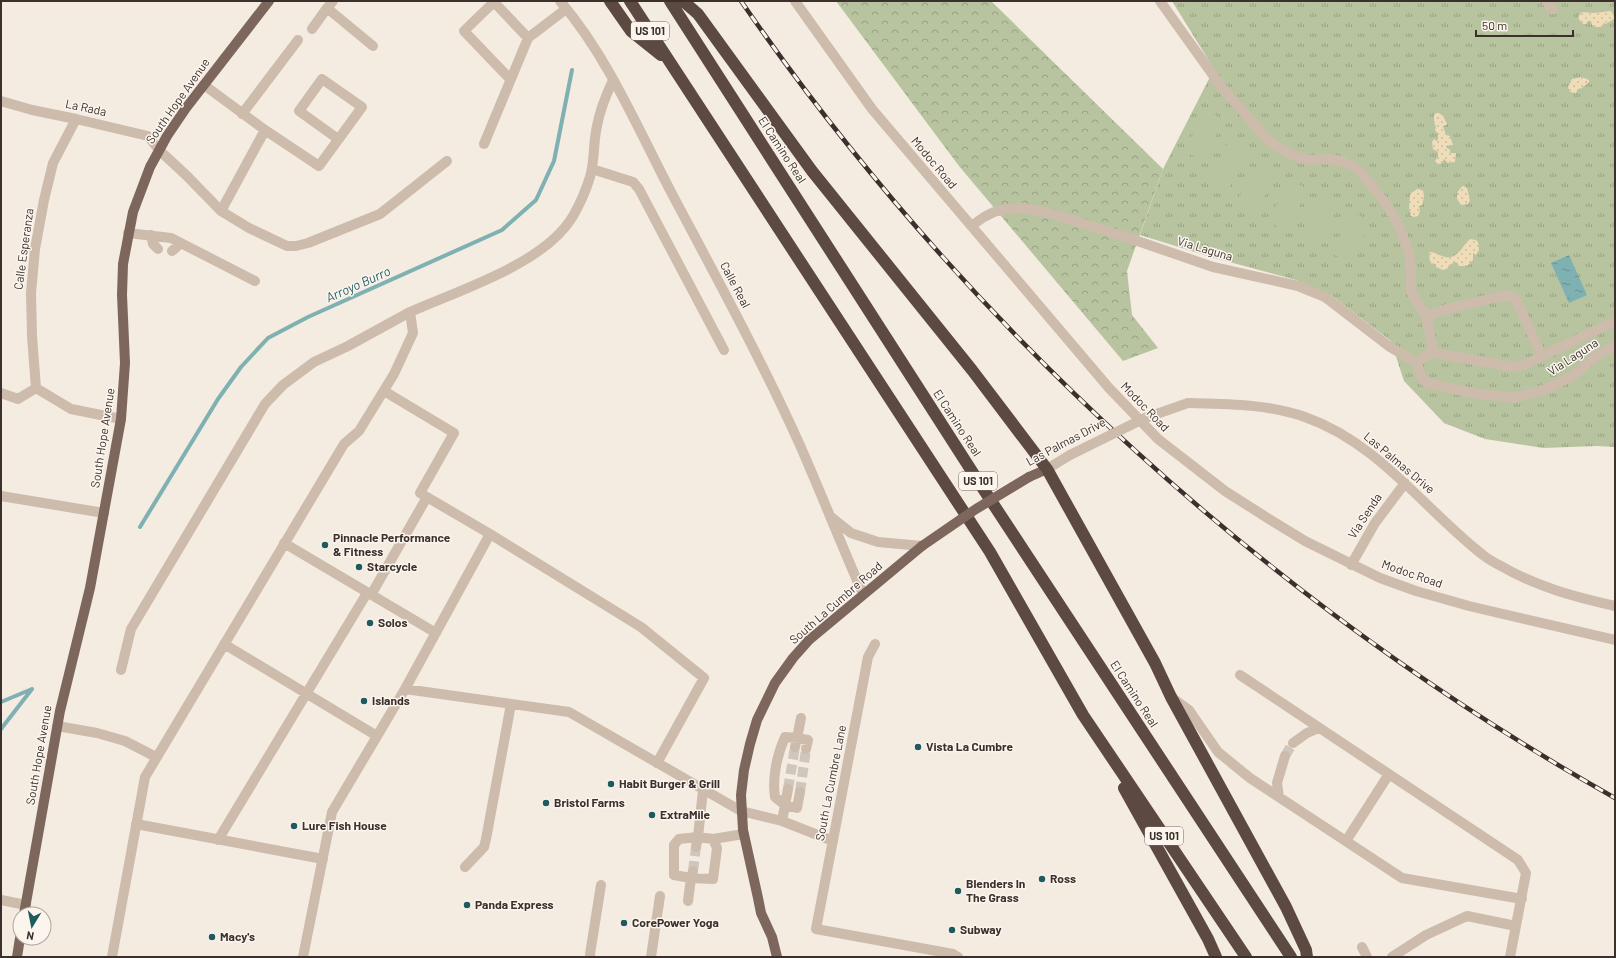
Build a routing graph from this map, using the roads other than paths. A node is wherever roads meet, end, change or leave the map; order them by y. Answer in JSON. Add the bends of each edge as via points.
{"nodes":[{"id":1,"x":269,"y":1,"type":"edge"},
{"id":2,"x":610,"y":1,"type":"edge"},
{"id":3,"x":630,"y":1,"type":"edge"},
{"id":4,"x":670,"y":1,"type":"edge"},
{"id":5,"x":683,"y":1,"type":"edge"},
{"id":6,"x":795,"y":1,"type":"edge"},
{"id":7,"x":1160,"y":1,"type":"edge"},
{"id":8,"x":494,"y":2,"type":"edge"},
{"id":9,"x":330,"y":5,"type":"edge"},
{"id":10,"x":563,"y":5,"type":"edge"},
{"id":11,"x":312,"y":29,"type":"dead end"},
{"id":12,"x":528,"y":38,"type":"junction"},
{"id":13,"x":298,"y":40,"type":"dead end"},
{"id":14,"x":374,"y":46,"type":"dead end"},
{"id":15,"x":670,"y":61,"type":"junction"},
{"id":16,"x":510,"y":79,"type":"junction"},
{"id":17,"x":613,"y":80,"type":"junction"},
{"id":18,"x":204,"y":85,"type":"junction"},
{"id":19,"x":1,"y":101,"type":"edge"},
{"id":20,"x":242,"y":114,"type":"junction"},
{"id":21,"x":76,"y":119,"type":"junction"},
{"id":22,"x":265,"y":130,"type":"junction"},
{"id":23,"x":338,"y":139,"type":"junction"},
{"id":24,"x":484,"y":144,"type":"dead end"},
{"id":25,"x":159,"y":150,"type":"junction"},
{"id":26,"x":447,"y":161,"type":"dead end"},
{"id":27,"x":592,"y":169,"type":"junction"},
{"id":28,"x":221,"y":211,"type":"junction"},
{"id":29,"x":971,"y":226,"type":"junction"},
{"id":30,"x":128,"y":233,"type":"junction"},
{"id":31,"x":151,"y":235,"type":"junction"},
{"id":32,"x":181,"y":243,"type":"junction"},
{"id":33,"x":158,"y":249,"type":"dead end"},
{"id":34,"x":172,"y":251,"type":"dead end"},
{"id":35,"x":255,"y":281,"type":"dead end"},
{"id":36,"x":410,"y":312,"type":"junction"},
{"id":37,"x":1427,"y":318,"type":"junction"},
{"id":38,"x":1615,"y":321,"type":"edge"},
{"id":39,"x":1615,"y":346,"type":"edge"},
{"id":40,"x":724,"y":350,"type":"dead end"},
{"id":41,"x":1434,"y":353,"type":"junction"},
{"id":42,"x":1542,"y":356,"type":"junction"},
{"id":43,"x":1418,"y":363,"type":"junction"},
{"id":44,"x":36,"y":388,"type":"junction"},
{"id":45,"x":384,"y":390,"type":"junction"},
{"id":46,"x":1,"y":393,"type":"edge"},
{"id":47,"x":121,"y":419,"type":"junction"},
{"id":48,"x":1047,"y":469,"type":"junction"},
{"id":49,"x":1405,"y":483,"type":"junction"},
{"id":50,"x":1,"y":496,"type":"edge"},
{"id":51,"x":427,"y":497,"type":"junction"},
{"id":52,"x":976,"y":509,"type":"joint"},
{"id":53,"x":104,"y":513,"type":"junction"},
{"id":54,"x":829,"y":515,"type":"junction"},
{"id":55,"x":490,"y":534,"type":"junction"},
{"id":56,"x":284,"y":543,"type":"junction"},
{"id":57,"x":922,"y":546,"type":"junction"},
{"id":58,"x":1351,"y":564,"type":"junction"},
{"id":59,"x":369,"y":594,"type":"junction"},
{"id":60,"x":863,"y":594,"type":"junction"},
{"id":61,"x":1615,"y":606,"type":"edge"},
{"id":62,"x":436,"y":633,"type":"junction"},
{"id":63,"x":1615,"y":640,"type":"edge"},
{"id":64,"x":224,"y":644,"type":"junction"},
{"id":65,"x":875,"y":644,"type":"dead end"},
{"id":66,"x":120,"y":670,"type":"dead end"},
{"id":67,"x":1240,"y":675,"type":"dead end"},
{"id":68,"x":405,"y":689,"type":"junction"},
{"id":69,"x":307,"y":694,"type":"junction"},
{"id":70,"x":1171,"y":697,"type":"junction"},
{"id":71,"x":511,"y":704,"type":"junction"},
{"id":72,"x":1083,"y":715,"type":"junction"},
{"id":73,"x":801,"y":718,"type":"dead end"},
{"id":74,"x":57,"y":726,"type":"junction"},
{"id":75,"x":1319,"y":728,"type":"junction"},
{"id":76,"x":377,"y":736,"type":"junction"},
{"id":77,"x":796,"y":743,"type":"junction"},
{"id":78,"x":1293,"y":744,"type":"tunnel mouth"},
{"id":79,"x":806,"y":749,"type":"dead end"},
{"id":80,"x":1285,"y":756,"type":"tunnel mouth"},
{"id":81,"x":156,"y":757,"type":"junction"},
{"id":82,"x":657,"y":764,"type":"junction"},
{"id":83,"x":1389,"y":774,"type":"junction"},
{"id":84,"x":788,"y":789,"type":"tunnel mouth"},
{"id":85,"x":704,"y":790,"type":"junction"},
{"id":86,"x":800,"y":792,"type":"tunnel mouth"},
{"id":87,"x":1278,"y":797,"type":"junction"},
{"id":88,"x":785,"y":805,"type":"junction"},
{"id":89,"x":741,"y":811,"type":"junction"},
{"id":90,"x":782,"y":821,"type":"junction"},
{"id":91,"x":136,"y":824,"type":"junction"},
{"id":92,"x":744,"y":834,"type":"junction"},
{"id":93,"x":713,"y":839,"type":"junction"},
{"id":94,"x":218,"y":840,"type":"junction"},
{"id":95,"x":833,"y":841,"type":"junction"},
{"id":96,"x":1346,"y":841,"type":"junction"},
{"id":97,"x":697,"y":842,"type":"junction"},
{"id":98,"x":323,"y":858,"type":"junction"},
{"id":99,"x":465,"y":867,"type":"dead end"},
{"id":100,"x":692,"y":875,"type":"junction"},
{"id":101,"x":601,"y":885,"type":"dead end"},
{"id":102,"x":660,"y":896,"type":"dead end"},
{"id":103,"x":1522,"y":899,"type":"junction"},
{"id":104,"x":688,"y":901,"type":"dead end"},
{"id":105,"x":3,"y":903,"type":"edge"},
{"id":106,"x":14,"y":906,"type":"edge"},
{"id":107,"x":26,"y":906,"type":"edge"},
{"id":108,"x":1515,"y":928,"type":"junction"},
{"id":109,"x":19,"y":946,"type":"edge"},
{"id":110,"x":1362,"y":948,"type":"dead end"},
{"id":111,"x":17,"y":957,"type":"edge"},
{"id":112,"x":112,"y":957,"type":"edge"},
{"id":113,"x":303,"y":957,"type":"edge"},
{"id":114,"x":590,"y":957,"type":"edge"},
{"id":115,"x":651,"y":957,"type":"edge"},
{"id":116,"x":777,"y":957,"type":"edge"},
{"id":117,"x":958,"y":957,"type":"edge"},
{"id":118,"x":1216,"y":957,"type":"edge"},
{"id":119,"x":1246,"y":957,"type":"edge"},
{"id":120,"x":1291,"y":957,"type":"edge"},
{"id":121,"x":1307,"y":957,"type":"edge"},
{"id":122,"x":1367,"y":957,"type":"edge"},
{"id":123,"x":1392,"y":957,"type":"edge"},
{"id":124,"x":1510,"y":957,"type":"edge"}],
"edges":[{"from":1,"to":18,"type":"main road","name":"South Hope Avenue"},
{"from":2,"to":15,"type":"highway","via":[[631,31]]},
{"from":3,"to":15,"type":"highway","number":"US 101"},
{"from":4,"to":120,"type":"highway","name":"El Camino Real","number":"US 101","via":[[987,494]]},
{"from":5,"to":48,"type":"highway","via":[[698,14],[812,171],[972,370]]},
{"from":6,"to":29,"type":"street","name":"Modoc Road","via":[[872,109]]},
{"from":7,"to":37,"type":"street","via":[[1223,89],[1269,141],[1299,158],[1341,161],[1355,167],[1364,176],[1389,208],[1399,227],[1409,252],[1411,292]]},
{"from":8,"to":12,"type":"street"},
{"from":8,"to":16,"type":"street","via":[[464,31]]},
{"from":9,"to":11,"type":"street"},
{"from":9,"to":14,"type":"street"},
{"from":10,"to":12,"type":"street"},
{"from":10,"to":17,"type":"street","name":"Calle Real","via":[[588,38]]},
{"from":12,"to":16,"type":"street"},
{"from":13,"to":20,"type":"street"},
{"from":15,"to":72,"type":"highway","number":"US 101","via":[[990,552]]},
{"from":16,"to":24,"type":"street"},
{"from":17,"to":27,"type":"street","via":[[596,126]]},
{"from":17,"to":54,"type":"street","name":"Calle Real","via":[[736,313],[798,442]]},
{"from":18,"to":20,"type":"street"},
{"from":18,"to":25,"type":"main road","name":"South Hope Avenue"},
{"from":19,"to":21,"type":"street","name":"La Rada"},
{"from":20,"to":22,"type":"street"},
{"from":21,"to":25,"type":"street","name":"La Rada","via":[[148,136]]},
{"from":21,"to":44,"type":"street","name":"Calle Esperanza","via":[[53,163],[35,249],[31,293]]},
{"from":22,"to":23,"type":"street","via":[[319,166]]},
{"from":22,"to":28,"type":"street"},
{"from":23,"to":23,"type":"street","via":[[362,107],[322,78],[299,111]]},
{"from":25,"to":28,"type":"street","name":"La Rada"},
{"from":25,"to":30,"type":"main road","name":"South Hope Avenue","via":[[140,191]]},
{"from":26,"to":28,"type":"street","name":"La Rada","via":[[380,214],[296,246],[287,246]]},
{"from":27,"to":36,"type":"street","via":[[572,217],[544,247],[503,272]]},
{"from":27,"to":40,"type":"street","via":[[633,182],[639,189]]},
{"from":29,"to":43,"type":"street","name":"Via Laguna","via":[[994,212],[1007,209],[1022,208],[1046,212],[1213,267],[1298,286],[1325,297],[1390,347]]},
{"from":29,"to":58,"type":"street","name":"Modoc Road","via":[[1109,388],[1158,439],[1225,491],[1305,541]]},
{"from":30,"to":31,"type":"street"},
{"from":30,"to":47,"type":"main road","name":"South Hope Avenue","via":[[123,264],[125,363]]},
{"from":31,"to":32,"type":"street","via":[[171,238]]},
{"from":31,"to":33,"type":"street","via":[[153,244]]},
{"from":32,"to":34,"type":"street"},
{"from":32,"to":35,"type":"street"},
{"from":36,"to":45,"type":"street","via":[[413,333]]},
{"from":36,"to":66,"type":"street","via":[[314,362],[283,385],[265,404],[131,629]]},
{"from":37,"to":41,"type":"street"},
{"from":37,"to":42,"type":"street","via":[[1447,309],[1511,295],[1515,298]]},
{"from":38,"to":42,"type":"street","name":"Via Laguna"},
{"from":39,"to":43,"type":"street","name":"Via Laguna","via":[[1596,356],[1574,375],[1546,389],[1514,398],[1472,393],[1428,383],[1422,379]]},
{"from":41,"to":42,"type":"street","name":"Via Laguna","via":[[1514,368]]},
{"from":41,"to":43,"type":"street","via":[[1426,355]]},
{"from":44,"to":46,"type":"street","via":[[18,399]]},
{"from":44,"to":47,"type":"street","via":[[71,409]]},
{"from":45,"to":51,"type":"street","via":[[454,433],[420,493]]},
{"from":45,"to":56,"type":"street","via":[[359,431],[344,444]]},
{"from":47,"to":53,"type":"main road","name":"South Hope Avenue"},
{"from":48,"to":49,"type":"street","name":"Las Palmas Drive","bridge":true,"via":[[1145,418],[1188,403],[1278,409],[1305,417],[1339,433],[1368,451]]},
{"from":48,"to":52,"type":"main road","name":"Las Palmas Drive","bridge":true},
{"from":48,"to":70,"type":"highway","via":[[1155,662]]},
{"from":49,"to":58,"type":"street","name":"Via Senda","via":[[1375,523]]},
{"from":49,"to":61,"type":"street","name":"Las Palmas Drive","via":[[1484,556],[1519,576],[1548,588]]},
{"from":50,"to":53,"type":"street"},
{"from":51,"to":55,"type":"street"},
{"from":51,"to":59,"type":"street"},
{"from":52,"to":57,"type":"main road","name":"South La Cumbre Road","bridge":true},
{"from":53,"to":74,"type":"main road","name":"South Hope Avenue","via":[[89,593]]},
{"from":54,"to":57,"type":"street","via":[[851,533],[878,542]]},
{"from":54,"to":60,"type":"street","name":"Calle Real"},
{"from":55,"to":62,"type":"street"},
{"from":55,"to":82,"type":"street","via":[[641,627],[704,678]]},
{"from":56,"to":59,"type":"street"},
{"from":56,"to":64,"type":"street"},
{"from":57,"to":60,"type":"main road","name":"South La Cumbre Road"},
{"from":58,"to":63,"type":"street","name":"Modoc Road","via":[[1416,591]]},
{"from":59,"to":62,"type":"street"},
{"from":59,"to":69,"type":"street"},
{"from":60,"to":89,"type":"main road","name":"South La Cumbre Road","via":[[809,640],[775,683],[757,720],[750,744],[742,782]]},
{"from":62,"to":68,"type":"street"},
{"from":64,"to":69,"type":"street"},
{"from":64,"to":81,"type":"street"},
{"from":65,"to":95,"type":"street","name":"South La Cumbre Lane","via":[[868,658]]},
{"from":67,"to":75,"type":"street"},
{"from":68,"to":71,"type":"street"},
{"from":68,"to":76,"type":"street"},
{"from":69,"to":76,"type":"street"},
{"from":69,"to":94,"type":"street"},
{"from":70,"to":87,"type":"street","via":[[1189,710],[1218,752]]},
{"from":70,"to":121,"type":"highway","via":[[1286,907]]},
{"from":71,"to":82,"type":"street","via":[[569,712]]},
{"from":71,"to":99,"type":"street","via":[[484,847]]},
{"from":72,"to":118,"type":"highway"},
{"from":72,"to":119,"type":"highway","number":"US 101"},
{"from":73,"to":77,"type":"street"},
{"from":74,"to":81,"type":"street","via":[[125,741]]},
{"from":74,"to":107,"type":"main road","name":"South Hope Avenue"},
{"from":75,"to":78,"type":"street","via":[[1307,733]]},
{"from":75,"to":83,"type":"street"},
{"from":76,"to":98,"type":"street","via":[[332,812]]},
{"from":77,"to":79,"type":"street","via":[[808,740]]},
{"from":77,"to":88,"type":"street","via":[[785,737],[775,777],[775,797]]},
{"from":80,"to":87,"type":"street","via":[[1277,783]]},
{"from":81,"to":91,"type":"street","via":[[145,777]]},
{"from":82,"to":85,"type":"street"},
{"from":83,"to":96,"type":"street"},
{"from":83,"to":103,"type":"street","via":[[1518,860],[1526,873]]},
{"from":84,"to":88,"type":"street"},
{"from":85,"to":89,"type":"street"},
{"from":85,"to":97,"type":"street"},
{"from":86,"to":88,"type":"street","via":[[797,808]]},
{"from":87,"to":96,"type":"street"},
{"from":88,"to":90,"type":"street"},
{"from":89,"to":90,"type":"street"},
{"from":89,"to":92,"type":"main road","name":"South La Cumbre Road"},
{"from":90,"to":95,"type":"street"},
{"from":91,"to":94,"type":"street"},
{"from":91,"to":112,"type":"street"},
{"from":92,"to":93,"type":"street"},
{"from":92,"to":116,"type":"main road","name":"South La Cumbre Road","via":[[761,913],[772,937]]},
{"from":93,"to":97,"type":"street"},
{"from":93,"to":100,"type":"street","via":[[717,848],[713,879]]},
{"from":94,"to":98,"type":"street"},
{"from":95,"to":117,"type":"street","name":"South La Cumbre Lane","via":[[816,929]]},
{"from":96,"to":103,"type":"street","via":[[1402,878]]},
{"from":97,"to":100,"type":"street","via":[[679,839],[674,845],[674,875]]},
{"from":98,"to":113,"type":"street"},
{"from":100,"to":104,"type":"street"},
{"from":101,"to":114,"type":"street"},
{"from":102,"to":115,"type":"street"},
{"from":103,"to":108,"type":"street"},
{"from":105,"to":106,"type":"street"},
{"from":108,"to":123,"type":"street","via":[[1467,916],[1426,935]]},
{"from":108,"to":124,"type":"street"},
{"from":109,"to":111,"type":"main road"},
{"from":110,"to":122,"type":"street"}]}
